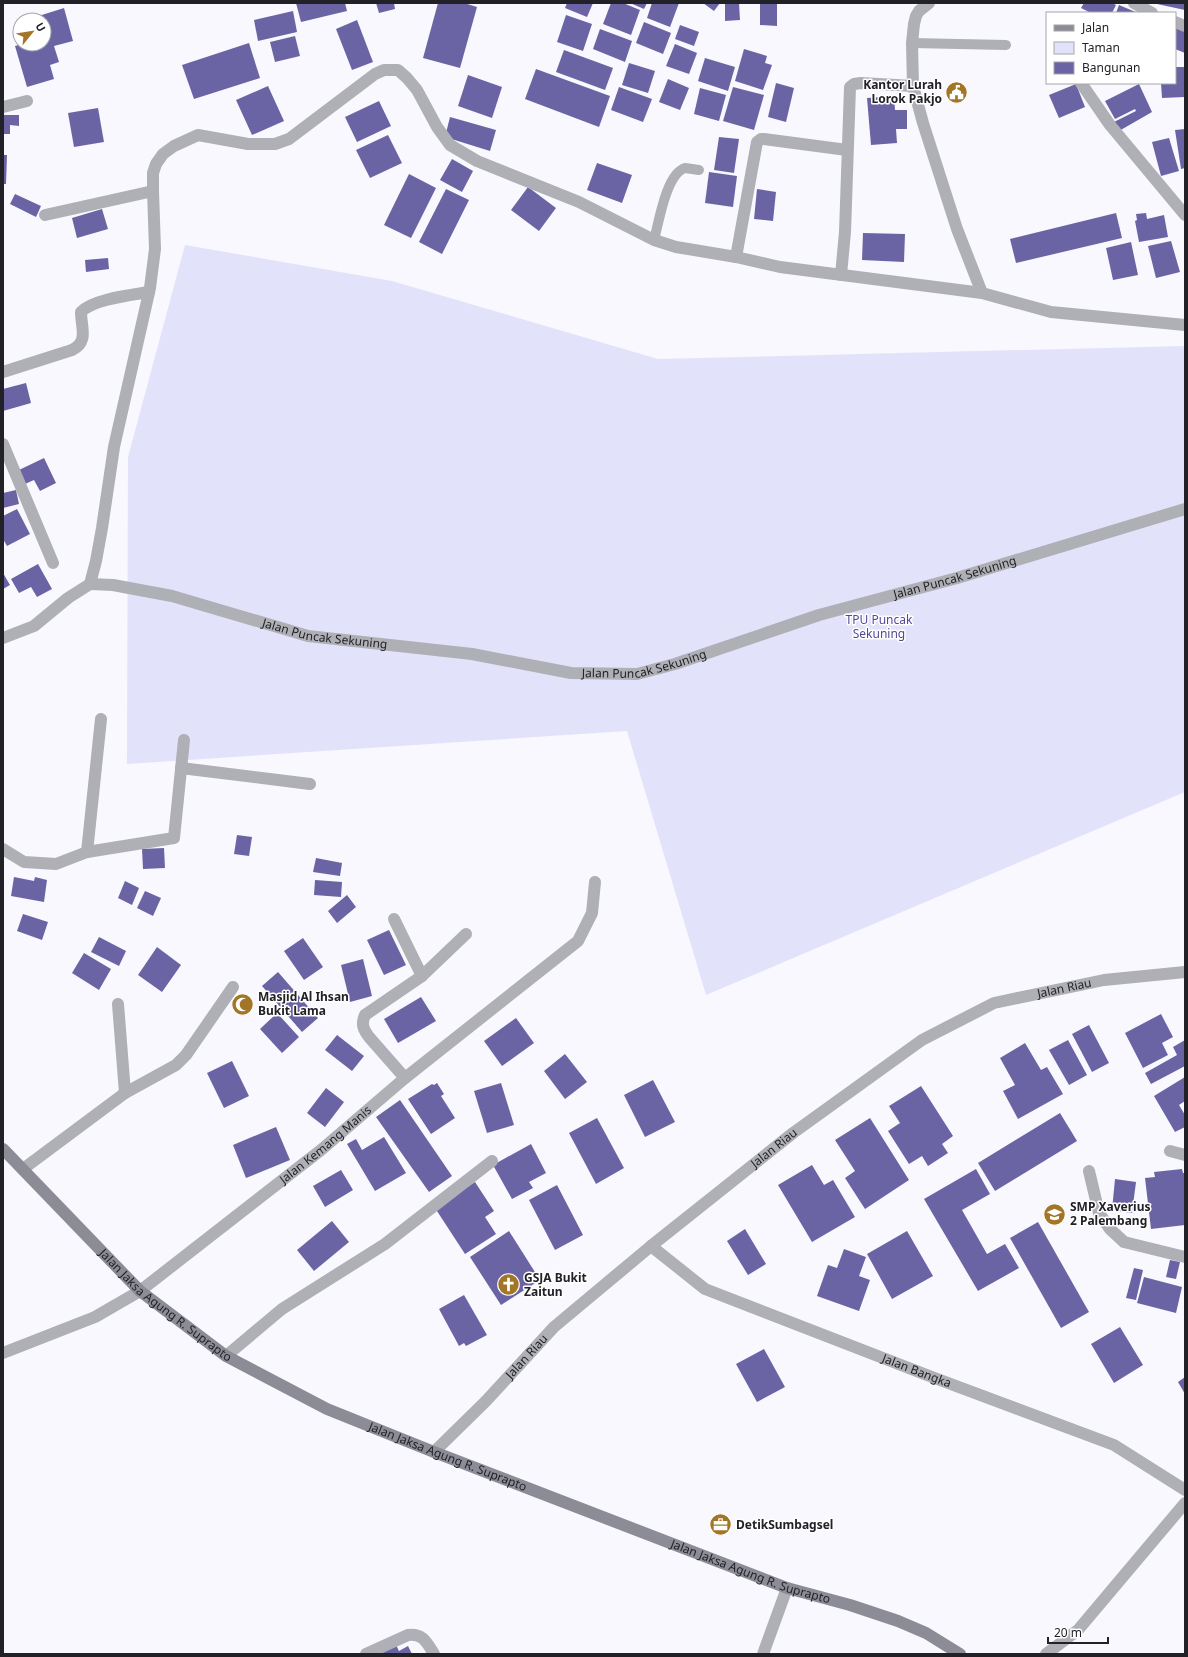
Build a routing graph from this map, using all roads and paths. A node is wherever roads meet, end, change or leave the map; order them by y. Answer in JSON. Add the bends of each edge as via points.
{"nodes":[{"id":1,"x":929,"y":3,"type":"edge"},
{"id":2,"x":1134,"y":3,"type":"edge"},
{"id":3,"x":1150,"y":12,"type":"edge"},
{"id":4,"x":912,"y":43,"type":"junction"},
{"id":5,"x":1006,"y":45,"type":"dead end"},
{"id":6,"x":1082,"y":84,"type":"edge"},
{"id":7,"x":913,"y":86,"type":"junction"},
{"id":8,"x":27,"y":101,"type":"dead end"},
{"id":9,"x":3,"y":107,"type":"edge"},
{"id":10,"x":847,"y":150,"type":"junction"},
{"id":11,"x":699,"y":170,"type":"dead end"},
{"id":12,"x":153,"y":191,"type":"junction"},
{"id":13,"x":45,"y":215,"type":"dead end"},
{"id":14,"x":1185,"y":215,"type":"edge"},
{"id":15,"x":654,"y":240,"type":"junction"},
{"id":16,"x":736,"y":257,"type":"junction"},
{"id":17,"x":841,"y":275,"type":"junction"},
{"id":18,"x":149,"y":292,"type":"junction"},
{"id":19,"x":982,"y":294,"type":"junction"},
{"id":20,"x":1185,"y":325,"type":"edge"},
{"id":21,"x":3,"y":372,"type":"edge"},
{"id":22,"x":3,"y":444,"type":"edge"},
{"id":23,"x":1185,"y":508,"type":"edge"},
{"id":24,"x":53,"y":564,"type":"dead end"},
{"id":25,"x":90,"y":584,"type":"junction"},
{"id":26,"x":3,"y":638,"type":"edge"},
{"id":27,"x":101,"y":719,"type":"dead end"},
{"id":28,"x":184,"y":740,"type":"dead end"},
{"id":29,"x":181,"y":768,"type":"junction"},
{"id":30,"x":310,"y":784,"type":"dead end"},
{"id":31,"x":3,"y":849,"type":"edge"},
{"id":32,"x":87,"y":852,"type":"junction"},
{"id":33,"x":595,"y":882,"type":"dead end"},
{"id":34,"x":394,"y":919,"type":"dead end"},
{"id":35,"x":466,"y":934,"type":"dead end"},
{"id":36,"x":1185,"y":972,"type":"edge"},
{"id":37,"x":422,"y":976,"type":"junction"},
{"id":38,"x":233,"y":987,"type":"dead end"},
{"id":39,"x":118,"y":1004,"type":"dead end"},
{"id":40,"x":405,"y":1078,"type":"junction"},
{"id":41,"x":125,"y":1093,"type":"junction"},
{"id":42,"x":3,"y":1149,"type":"edge"},
{"id":43,"x":1170,"y":1151,"type":"dead end"},
{"id":44,"x":1185,"y":1154,"type":"edge"},
{"id":45,"x":492,"y":1161,"type":"dead end"},
{"id":46,"x":23,"y":1169,"type":"junction"},
{"id":47,"x":1089,"y":1171,"type":"dead end"},
{"id":48,"x":651,"y":1246,"type":"junction"},
{"id":49,"x":1185,"y":1256,"type":"edge"},
{"id":50,"x":140,"y":1291,"type":"junction"},
{"id":51,"x":3,"y":1353,"type":"edge"},
{"id":52,"x":226,"y":1356,"type":"junction"},
{"id":53,"x":434,"y":1452,"type":"junction"},
{"id":54,"x":1185,"y":1490,"type":"edge"},
{"id":55,"x":1185,"y":1503,"type":"edge"},
{"id":56,"x":787,"y":1588,"type":"junction"},
{"id":57,"x":366,"y":1654,"type":"edge"},
{"id":58,"x":434,"y":1654,"type":"edge"},
{"id":59,"x":763,"y":1654,"type":"edge"},
{"id":60,"x":960,"y":1654,"type":"edge"},
{"id":61,"x":1046,"y":1654,"type":"edge"}],
"edges":[{"from":1,"to":4,"type":"street","via":[[916,16]]},
{"from":2,"to":3,"type":"street"},
{"from":4,"to":5,"type":"lane"},
{"from":4,"to":7,"type":"street"},
{"from":6,"to":14,"type":"street","via":[[1110,125]]},
{"from":7,"to":10,"type":"street","via":[[861,83],[852,85]]},
{"from":7,"to":19,"type":"street","via":[[955,222]]},
{"from":8,"to":9,"type":"street"},
{"from":10,"to":16,"type":"street","via":[[764,139],[757,142]]},
{"from":10,"to":17,"type":"street"},
{"from":11,"to":15,"type":"lane","via":[[685,168],[676,174],[664,200]]},
{"from":12,"to":13,"type":"street"},
{"from":12,"to":15,"type":"street","via":[[156,164],[163,154],[174,146],[198,135],[248,144],[276,144],[289,139],[375,74],[384,70],[398,70],[417,90],[450,145],[477,161],[579,202]]},
{"from":12,"to":18,"type":"street","via":[[155,249]]},
{"from":15,"to":16,"type":"street","via":[[676,247]]},
{"from":16,"to":17,"type":"street","via":[[780,267]]},
{"from":17,"to":19,"type":"street"},
{"from":18,"to":21,"type":"street","via":[[116,297],[85,308],[81,312],[83,337],[80,346]]},
{"from":18,"to":25,"type":"street","via":[[114,447],[99,548]]},
{"from":19,"to":20,"type":"street","via":[[1051,312]]},
{"from":22,"to":24,"type":"street"},
{"from":23,"to":25,"type":"street","name":"Jalan Puncak Sekuning","via":[[957,578],[819,615],[676,664],[637,674],[571,673],[472,654],[308,636],[172,596],[113,585]]},
{"from":25,"to":26,"type":"street","via":[[34,626]]},
{"from":27,"to":32,"type":"street"},
{"from":28,"to":29,"type":"street"},
{"from":29,"to":30,"type":"street"},
{"from":29,"to":32,"type":"street","via":[[174,838]]},
{"from":31,"to":32,"type":"street","via":[[24,862],[56,864]]},
{"from":33,"to":40,"type":"street","name":"Jalan Kemang Manis","via":[[592,913],[578,941]]},
{"from":34,"to":37,"type":"street"},
{"from":35,"to":37,"type":"street"},
{"from":36,"to":48,"type":"street","name":"Jalan Riau","via":[[1104,980],[994,1003],[922,1040],[793,1133]]},
{"from":37,"to":40,"type":"street","via":[[365,1015],[363,1020],[364,1030],[369,1037]]},
{"from":38,"to":41,"type":"street","via":[[186,1055],[176,1065]]},
{"from":39,"to":41,"type":"street"},
{"from":40,"to":50,"type":"street","name":"Jalan Kemang Manis","via":[[321,1150]]},
{"from":41,"to":46,"type":"street"},
{"from":42,"to":46,"type":"main road","name":"Jalan Jaksa Agung R. Suprapto"},
{"from":43,"to":44,"type":"street"},
{"from":45,"to":52,"type":"street","via":[[385,1244],[282,1309]]},
{"from":46,"to":50,"type":"main road","name":"Jalan Jaksa Agung R. Suprapto"},
{"from":47,"to":49,"type":"street","via":[[1099,1213],[1110,1229],[1124,1242]]},
{"from":48,"to":53,"type":"street","name":"Jalan Riau","via":[[554,1327],[486,1401]]},
{"from":48,"to":54,"type":"street","name":"Jalan Bangka","via":[[705,1289],[1114,1445]]},
{"from":50,"to":51,"type":"street","name":"Jalan Kemang Manis","via":[[95,1317]]},
{"from":50,"to":52,"type":"main road","name":"Jalan Jaksa Agung R. Suprapto"},
{"from":52,"to":53,"type":"main road","name":"Jalan Jaksa Agung R. Suprapto","via":[[327,1409]]},
{"from":53,"to":56,"type":"main road","name":"Jalan Jaksa Agung R. Suprapto"},
{"from":55,"to":61,"type":"street","via":[[1078,1630]]},
{"from":56,"to":59,"type":"street"},
{"from":56,"to":60,"type":"main road","name":"Jalan Jaksa Agung R. Suprapto","via":[[898,1621],[926,1633]]},
{"from":57,"to":58,"type":"street","via":[[408,1634],[415,1634],[426,1642]]}]}
